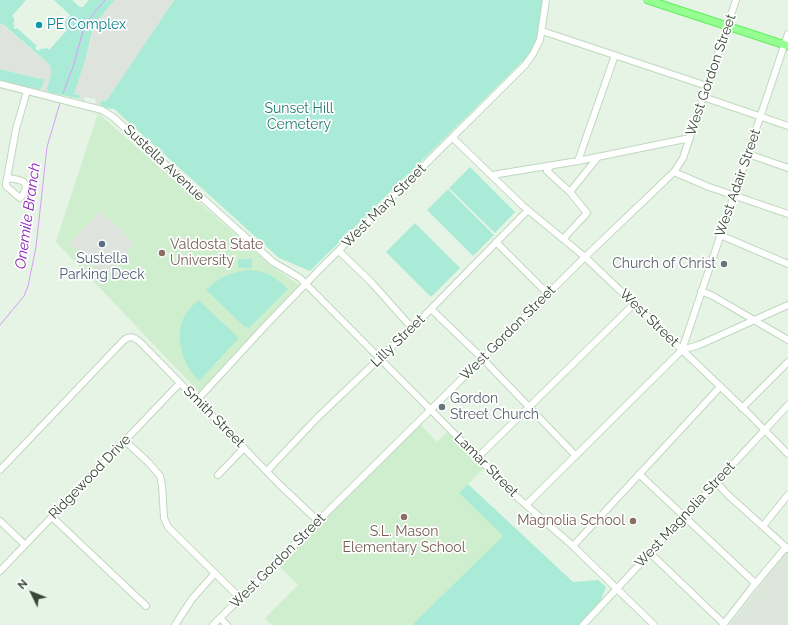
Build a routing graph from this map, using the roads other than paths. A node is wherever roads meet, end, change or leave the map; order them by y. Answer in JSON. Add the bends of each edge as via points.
{"nodes":[{"id":1,"x":546,"y":0,"type":"edge"},
{"id":2,"x":648,"y":0,"type":"edge"},
{"id":3,"x":736,"y":0,"type":"edge"},
{"id":4,"x":728,"y":26,"type":"junction"},
{"id":5,"x":542,"y":31,"type":"junction"},
{"id":6,"x":788,"y":34,"type":"edge"},
{"id":7,"x":786,"y":46,"type":"edge"},
{"id":8,"x":615,"y":55,"type":"junction"},
{"id":9,"x":1,"y":86,"type":"edge"},
{"id":10,"x":707,"y":86,"type":"junction"},
{"id":11,"x":27,"y":91,"type":"junction"},
{"id":12,"x":703,"y":97,"type":"junction"},
{"id":13,"x":760,"y":116,"type":"junction"},
{"id":14,"x":788,"y":126,"type":"edge"},
{"id":15,"x":452,"y":138,"type":"junction"},
{"id":16,"x":690,"y":138,"type":"junction"},
{"id":17,"x":748,"y":154,"type":"junction"},
{"id":18,"x":598,"y":157,"type":"junction"},
{"id":19,"x":578,"y":162,"type":"junction"},
{"id":20,"x":552,"y":166,"type":"junction"},
{"id":21,"x":788,"y":168,"type":"edge"},
{"id":22,"x":674,"y":172,"type":"junction"},
{"id":23,"x":492,"y":175,"type":"junction"},
{"id":24,"x":8,"y":178,"type":"dead end"},
{"id":25,"x":570,"y":192,"type":"junction"},
{"id":26,"x":734,"y":196,"type":"junction"},
{"id":27,"x":528,"y":210,"type":"junction"},
{"id":28,"x":788,"y":214,"type":"edge"},
{"id":29,"x":720,"y":235,"type":"junction"},
{"id":30,"x":563,"y":239,"type":"junction"},
{"id":31,"x":496,"y":242,"type":"junction"},
{"id":32,"x":339,"y":251,"type":"junction"},
{"id":33,"x":585,"y":257,"type":"junction"},
{"id":34,"x":788,"y":264,"type":"edge"},
{"id":35,"x":306,"y":284,"type":"junction"},
{"id":36,"x":701,"y":291,"type":"junction"},
{"id":37,"x":548,"y":294,"type":"junction"},
{"id":38,"x":634,"y":304,"type":"junction"},
{"id":39,"x":788,"y":305,"type":"edge"},
{"id":40,"x":431,"y":309,"type":"junction"},
{"id":41,"x":754,"y":320,"type":"junction"},
{"id":42,"x":411,"y":327,"type":"junction"},
{"id":43,"x":788,"y":340,"type":"edge"},
{"id":44,"x":682,"y":350,"type":"junction"},
{"id":45,"x":380,"y":358,"type":"junction"},
{"id":46,"x":482,"y":358,"type":"junction"},
{"id":47,"x":788,"y":362,"type":"edge"},
{"id":48,"x":180,"y":383,"type":"junction"},
{"id":49,"x":720,"y":387,"type":"junction"},
{"id":50,"x":197,"y":400,"type":"junction"},
{"id":51,"x":788,"y":405,"type":"edge"},
{"id":52,"x":529,"y":407,"type":"junction"},
{"id":53,"x":742,"y":408,"type":"junction"},
{"id":54,"x":430,"y":409,"type":"junction"},
{"id":55,"x":764,"y":430,"type":"junction"},
{"id":56,"x":124,"y":440,"type":"junction"},
{"id":57,"x":244,"y":448,"type":"junction"},
{"id":58,"x":788,"y":454,"type":"edge"},
{"id":59,"x":576,"y":456,"type":"junction"},
{"id":60,"x":478,"y":457,"type":"junction"},
{"id":61,"x":0,"y":470,"type":"edge"},
{"id":62,"x":267,"y":471,"type":"junction"},
{"id":63,"x":639,"y":474,"type":"junction"},
{"id":64,"x":218,"y":475,"type":"dead end"},
{"id":65,"x":716,"y":482,"type":"junction"},
{"id":66,"x":788,"y":495,"type":"edge"},
{"id":67,"x":526,"y":505,"type":"junction"},
{"id":68,"x":684,"y":516,"type":"junction"},
{"id":69,"x":52,"y":517,"type":"junction"},
{"id":70,"x":0,"y":521,"type":"edge"},
{"id":71,"x":318,"y":521,"type":"junction"},
{"id":72,"x":763,"y":526,"type":"junction"},
{"id":73,"x":25,"y":545,"type":"junction"},
{"id":74,"x":572,"y":546,"type":"junction"},
{"id":75,"x":787,"y":548,"type":"edge"},
{"id":76,"x":650,"y":553,"type":"junction"},
{"id":77,"x":0,"y":571,"type":"edge"},
{"id":78,"x":215,"y":573,"type":"junction"},
{"id":79,"x":755,"y":583,"type":"junction"},
{"id":80,"x":617,"y":588,"type":"junction"},
{"id":81,"x":240,"y":598,"type":"junction"},
{"id":82,"x":146,"y":606,"type":"dead end"},
{"id":83,"x":220,"y":618,"type":"junction"},
{"id":84,"x":724,"y":624,"type":"edge"},
{"id":85,"x":174,"y":625,"type":"edge"},
{"id":86,"x":213,"y":625,"type":"edge"},
{"id":87,"x":227,"y":625,"type":"edge"},
{"id":88,"x":583,"y":625,"type":"edge"},
{"id":89,"x":654,"y":625,"type":"edge"}],
"edges":[{"from":1,"to":5,"type":"street","name":"West Mary Street"},
{"from":2,"to":4,"type":"main road"},
{"from":3,"to":4,"type":"street","name":"West Gordon Street"},
{"from":4,"to":7,"type":"main road"},
{"from":4,"to":10,"type":"street","name":"West Gordon Street"},
{"from":5,"to":8,"type":"street"},
{"from":5,"to":15,"type":"street","name":"West Mary Street","via":[[534,54],[525,65]]},
{"from":6,"to":7,"type":"street","name":"West Adair Street"},
{"from":7,"to":13,"type":"street","name":"West Adair Street"},
{"from":8,"to":10,"type":"street"},
{"from":8,"to":19,"type":"street"},
{"from":9,"to":11,"type":"street","name":"Sustella Avenue"},
{"from":10,"to":12,"type":"street","name":"West Gordon Street"},
{"from":11,"to":24,"type":"street","via":[[16,130]]},
{"from":11,"to":35,"type":"street","name":"Sustella Avenue","via":[[102,110],[113,117],[256,248]]},
{"from":12,"to":13,"type":"street"},
{"from":12,"to":16,"type":"street","name":"West Gordon Street"},
{"from":13,"to":14,"type":"street"},
{"from":13,"to":17,"type":"street","name":"West Adair Street"},
{"from":15,"to":23,"type":"street","name":"West Street"},
{"from":15,"to":32,"type":"street","name":"West Mary Street"},
{"from":16,"to":18,"type":"street"},
{"from":16,"to":22,"type":"street","name":"West Gordon Street","via":[[683,158]]},
{"from":17,"to":21,"type":"street"},
{"from":17,"to":26,"type":"street","name":"West Adair Street"},
{"from":18,"to":19,"type":"street"},
{"from":18,"to":25,"type":"street"},
{"from":19,"to":20,"type":"street"},
{"from":20,"to":23,"type":"street"},
{"from":20,"to":25,"type":"street","via":[[547,171]]},
{"from":22,"to":26,"type":"street"},
{"from":22,"to":33,"type":"street","name":"West Gordon Street"},
{"from":23,"to":27,"type":"street","name":"West Street"},
{"from":25,"to":30,"type":"street","via":[[587,213]]},
{"from":26,"to":28,"type":"street"},
{"from":26,"to":29,"type":"street","name":"West Adair Street"},
{"from":27,"to":30,"type":"street","name":"West Street"},
{"from":27,"to":31,"type":"street","name":"Lilly Street"},
{"from":29,"to":34,"type":"street"},
{"from":29,"to":36,"type":"street","name":"West Adair Street"},
{"from":30,"to":33,"type":"street","name":"West Street"},
{"from":31,"to":37,"type":"street"},
{"from":31,"to":40,"type":"street","name":"Lilly Street"},
{"from":32,"to":35,"type":"street","name":"West Mary Street"},
{"from":32,"to":42,"type":"street"},
{"from":33,"to":37,"type":"street","name":"West Gordon Street"},
{"from":33,"to":38,"type":"street","name":"West Street"},
{"from":35,"to":45,"type":"street","name":"Lamar Street"},
{"from":35,"to":50,"type":"street","name":"West Mary Street"},
{"from":36,"to":41,"type":"street"},
{"from":36,"to":44,"type":"street","name":"West Adair Street"},
{"from":37,"to":46,"type":"street","name":"West Gordon Street"},
{"from":38,"to":44,"type":"street","name":"West Street"},
{"from":38,"to":52,"type":"street"},
{"from":39,"to":41,"type":"street"},
{"from":40,"to":42,"type":"street","name":"Lilly Street"},
{"from":40,"to":46,"type":"street"},
{"from":41,"to":43,"type":"street"},
{"from":41,"to":44,"type":"street","via":[[700,345]]},
{"from":42,"to":45,"type":"street","name":"Lilly Street"},
{"from":44,"to":49,"type":"street","name":"West Street"},
{"from":44,"to":59,"type":"street","name":"West Adair Street"},
{"from":45,"to":54,"type":"street","name":"Lamar Street"},
{"from":45,"to":62,"type":"street","name":"Lilly Street","via":[[316,418]]},
{"from":46,"to":52,"type":"street"},
{"from":46,"to":54,"type":"street","name":"West Gordon Street"},
{"from":47,"to":53,"type":"street"},
{"from":48,"to":50,"type":"street","name":"Smith Street"},
{"from":48,"to":56,"type":"street","name":"Ridgewood Drive"},
{"from":48,"to":61,"type":"street","name":"Smith Street","via":[[133,337],[129,337]]},
{"from":49,"to":53,"type":"street","name":"West Street"},
{"from":49,"to":63,"type":"street"},
{"from":50,"to":57,"type":"street","name":"Smith Street"},
{"from":51,"to":55,"type":"street","name":"West Magnolia Street"},
{"from":52,"to":59,"type":"street"},
{"from":52,"to":60,"type":"street"},
{"from":53,"to":55,"type":"street","name":"West Street"},
{"from":54,"to":60,"type":"street","name":"Lamar Street"},
{"from":54,"to":71,"type":"street","name":"West Gordon Street"},
{"from":55,"to":58,"type":"street","name":"West Street"},
{"from":55,"to":65,"type":"street","name":"West Magnolia Street"},
{"from":56,"to":69,"type":"street","name":"Ridgewood Drive"},
{"from":56,"to":78,"type":"street","via":[[160,476],[164,518],[168,527]]},
{"from":57,"to":62,"type":"street","name":"Smith Street"},
{"from":57,"to":64,"type":"street"},
{"from":59,"to":67,"type":"street","name":"West Adair Street"},
{"from":60,"to":67,"type":"street","name":"Lamar Street"},
{"from":62,"to":71,"type":"street","name":"Smith Street"},
{"from":63,"to":68,"type":"street"},
{"from":63,"to":74,"type":"street"},
{"from":65,"to":68,"type":"street","name":"West Magnolia Street"},
{"from":65,"to":72,"type":"street"},
{"from":66,"to":72,"type":"street"},
{"from":67,"to":74,"type":"street","name":"Lamar Street"},
{"from":68,"to":76,"type":"street","name":"West Magnolia Street"},
{"from":68,"to":79,"type":"street"},
{"from":69,"to":73,"type":"street","name":"Ridgewood Drive"},
{"from":69,"to":82,"type":"street"},
{"from":70,"to":73,"type":"street"},
{"from":71,"to":81,"type":"street","name":"West Gordon Street"},
{"from":72,"to":75,"type":"street"},
{"from":73,"to":77,"type":"street","name":"Ridgewood Drive"},
{"from":74,"to":80,"type":"street","name":"Lamar Street"},
{"from":75,"to":79,"type":"street"},
{"from":76,"to":80,"type":"street","name":"West Magnolia Street"},
{"from":76,"to":84,"type":"street"},
{"from":78,"to":81,"type":"street"},
{"from":78,"to":85,"type":"street"},
{"from":79,"to":84,"type":"street"},
{"from":80,"to":88,"type":"street","name":"West Magnolia Street"},
{"from":80,"to":89,"type":"street","name":"Lamar Street"},
{"from":81,"to":83,"type":"street","name":"West Gordon Street"},
{"from":83,"to":86,"type":"street","name":"West Gordon Street"},
{"from":83,"to":87,"type":"street"}]}
